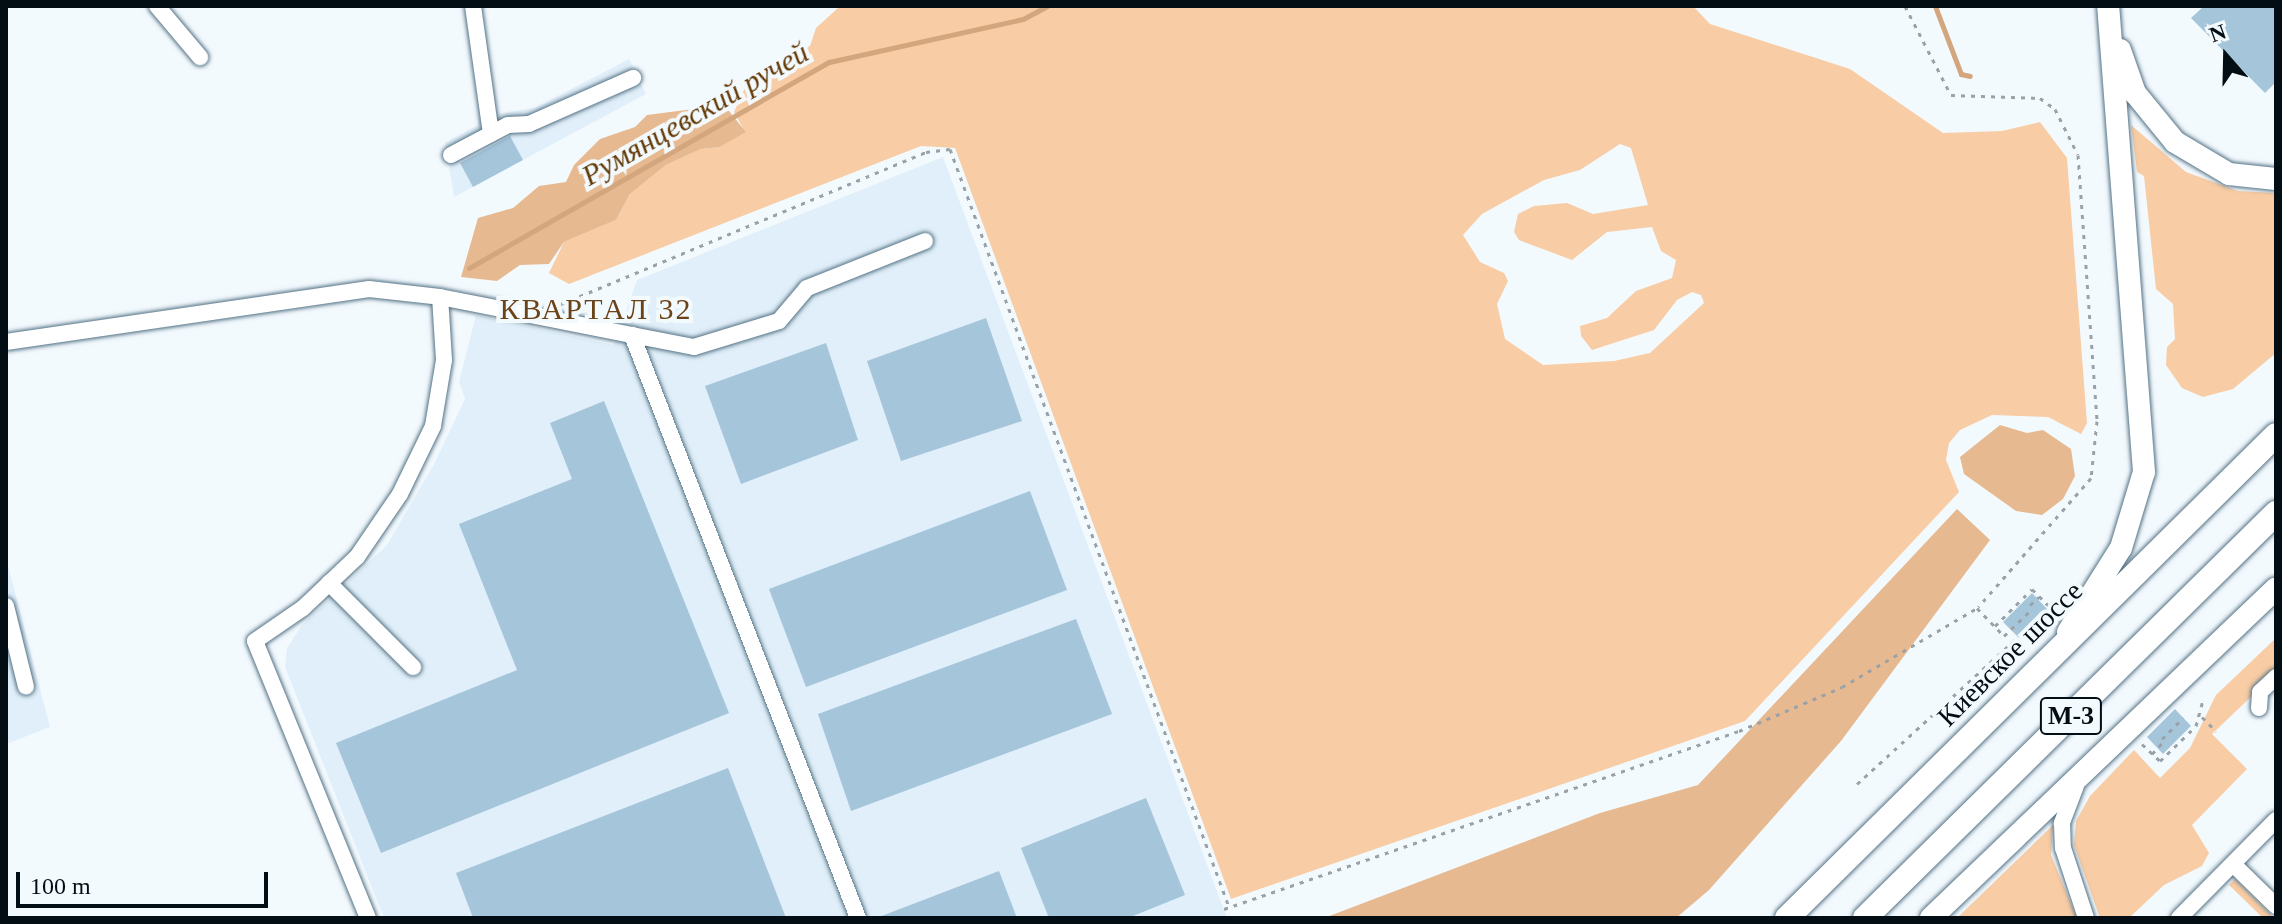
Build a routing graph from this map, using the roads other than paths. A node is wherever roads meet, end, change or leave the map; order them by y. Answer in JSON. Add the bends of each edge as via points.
{"nodes":[{"id":1,"x":157,"y":6,"type":"edge"},
{"id":2,"x":473,"y":6,"type":"edge"},
{"id":3,"x":2108,"y":6,"type":"edge"},
{"id":4,"x":2117,"y":6,"type":"edge"},
{"id":5,"x":200,"y":57,"type":"dead end"},
{"id":6,"x":633,"y":78,"type":"dead end"},
{"id":7,"x":491,"y":134,"type":"junction"},
{"id":8,"x":451,"y":155,"type":"dead end"},
{"id":9,"x":2276,"y":179,"type":"edge"},
{"id":10,"x":925,"y":241,"type":"dead end"},
{"id":11,"x":440,"y":297,"type":"junction"},
{"id":12,"x":632,"y":335,"type":"junction"},
{"id":13,"x":6,"y":342,"type":"edge"},
{"id":14,"x":2276,"y":435,"type":"edge"},
{"id":15,"x":2276,"y":513,"type":"edge"},
{"id":16,"x":329,"y":583,"type":"junction"},
{"id":17,"x":2276,"y":588,"type":"edge"},
{"id":18,"x":6,"y":606,"type":"edge"},
{"id":19,"x":2051,"y":656,"type":"junction"},
{"id":20,"x":413,"y":667,"type":"dead end"},
{"id":21,"x":2276,"y":677,"type":"edge"},
{"id":22,"x":26,"y":687,"type":"dead end"},
{"id":23,"x":2259,"y":708,"type":"dead end"},
{"id":24,"x":2086,"y":768,"type":"junction"},
{"id":25,"x":2276,"y":820,"type":"edge"},
{"id":26,"x":2233,"y":864,"type":"junction"},
{"id":27,"x":2276,"y":906,"type":"edge"},
{"id":28,"x":368,"y":918,"type":"edge"},
{"id":29,"x":858,"y":918,"type":"edge"},
{"id":30,"x":1787,"y":918,"type":"edge"},
{"id":31,"x":1865,"y":918,"type":"edge"},
{"id":32,"x":1931,"y":918,"type":"edge"},
{"id":33,"x":2086,"y":918,"type":"edge"},
{"id":34,"x":2179,"y":918,"type":"edge"}],
"edges":[{"from":1,"to":5,"type":"street"},
{"from":2,"to":7,"type":"street"},
{"from":3,"to":19,"type":"main road","via":[[2144,472],[2121,548]]},
{"from":4,"to":9,"type":"main road","via":[[2121,53],[2135,93],[2175,142],[2229,174]]},
{"from":6,"to":7,"type":"street","via":[[529,124],[508,125]]},
{"from":7,"to":8,"type":"street"},
{"from":10,"to":12,"type":"street","via":[[807,288],[779,321],[694,347]]},
{"from":11,"to":12,"type":"street"},
{"from":11,"to":13,"type":"street","via":[[369,289]]},
{"from":11,"to":16,"type":"street","via":[[444,360],[433,426],[400,494],[357,557]]},
{"from":12,"to":29,"type":"street"},
{"from":14,"to":19,"type":"highway","name":"Киевское шоссе","number":"М-3"},
{"from":15,"to":31,"type":"highway","number":"М-3"},
{"from":16,"to":20,"type":"street"},
{"from":16,"to":28,"type":"street","via":[[255,641]]},
{"from":17,"to":24,"type":"main road"},
{"from":18,"to":22,"type":"street"},
{"from":19,"to":30,"type":"highway","name":"Киевское шоссе","number":"М-3"},
{"from":21,"to":23,"type":"street","via":[[2260,692]]},
{"from":24,"to":32,"type":"main road"},
{"from":24,"to":33,"type":"street","via":[[2062,823],[2063,848]]},
{"from":25,"to":26,"type":"street"},
{"from":26,"to":27,"type":"street"},
{"from":26,"to":34,"type":"street"}]}
